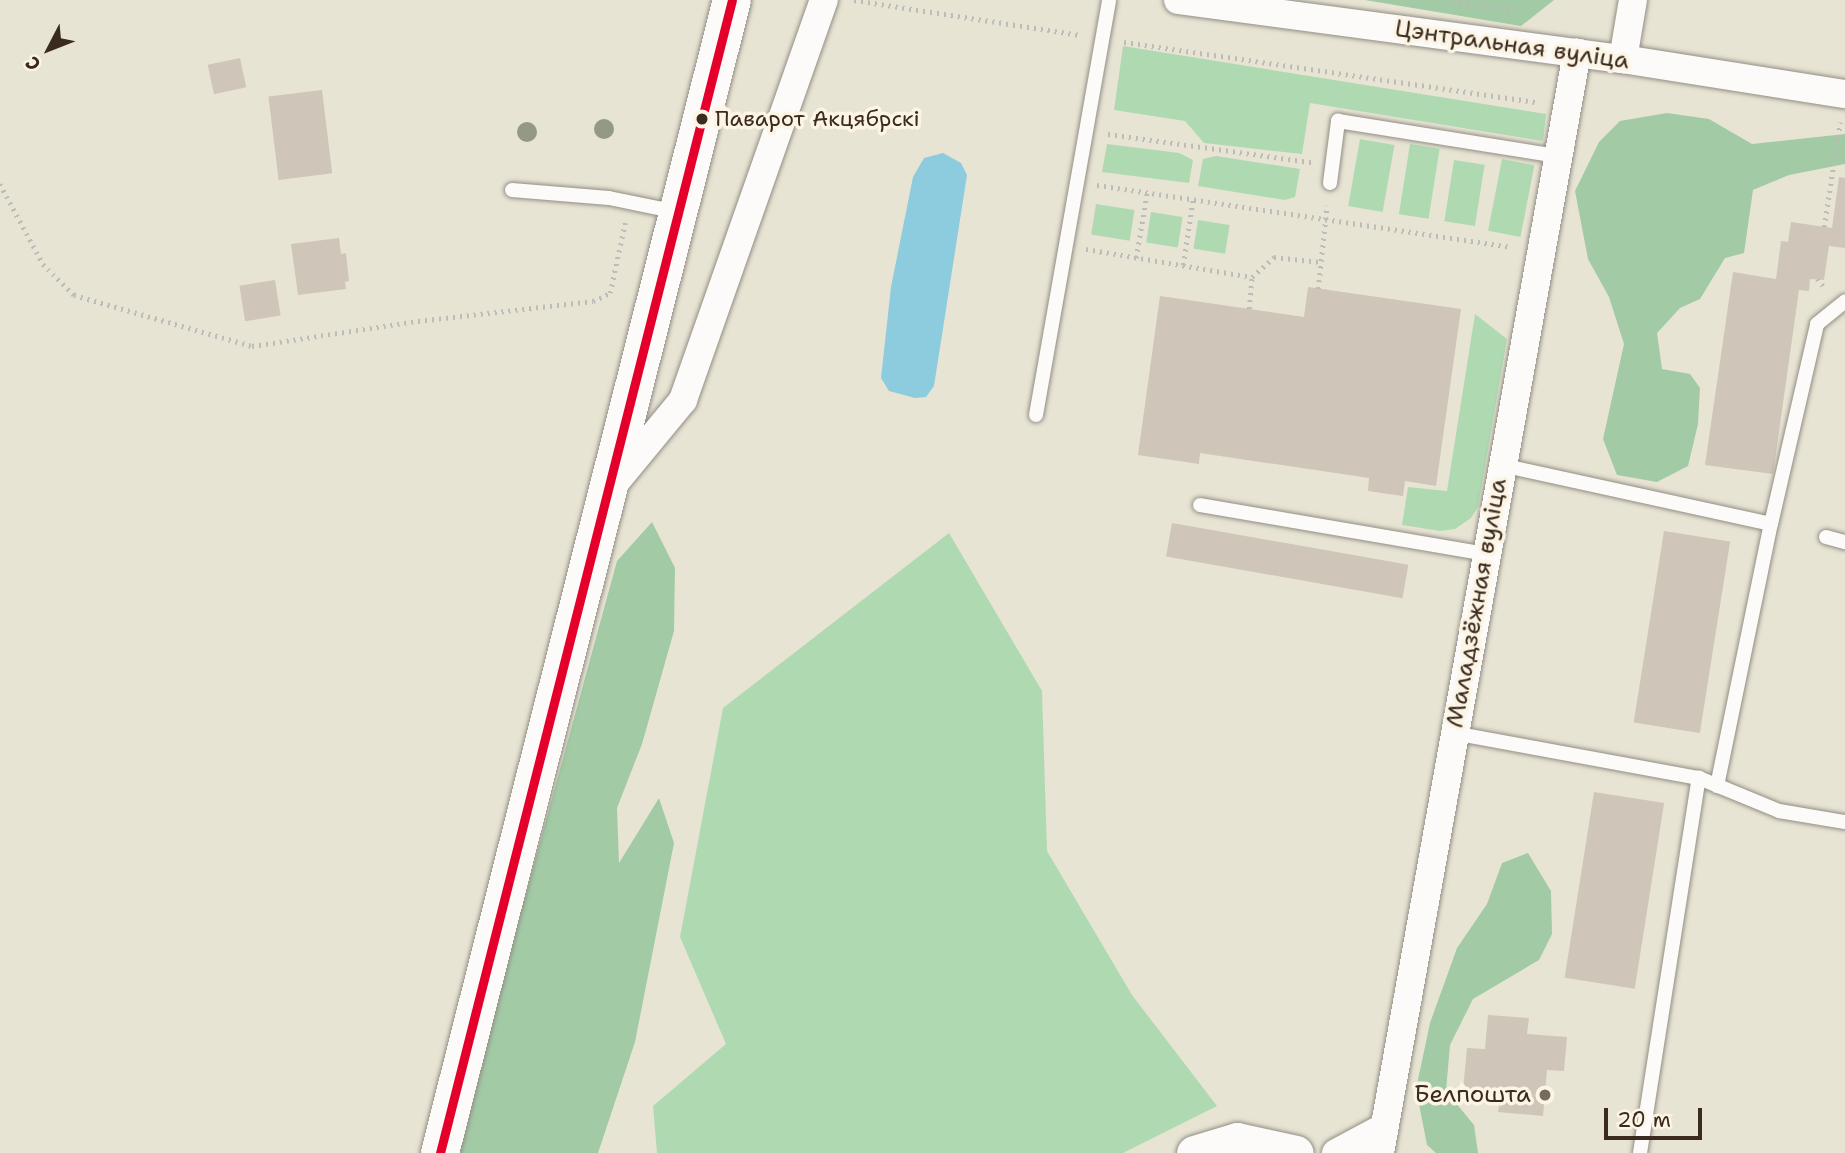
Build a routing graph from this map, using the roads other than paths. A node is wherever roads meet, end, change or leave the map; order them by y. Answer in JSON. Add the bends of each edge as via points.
{"nodes":[{"id":1,"x":732,"y":0,"type":"edge"},
{"id":2,"x":824,"y":0,"type":"edge"},
{"id":3,"x":1109,"y":0,"type":"edge"},
{"id":4,"x":1178,"y":0,"type":"edge"},
{"id":5,"x":1633,"y":0,"type":"edge"},
{"id":6,"x":1577,"y":53,"type":"junction"},
{"id":7,"x":1623,"y":59,"type":"junction"},
{"id":8,"x":1845,"y":94,"type":"edge"},
{"id":9,"x":1556,"y":156,"type":"junction"},
{"id":10,"x":1330,"y":183,"type":"road end"},
{"id":11,"x":512,"y":190,"type":"dead end"},
{"id":12,"x":678,"y":212,"type":"junction"},
{"id":13,"x":1845,"y":301,"type":"edge"},
{"id":14,"x":1036,"y":415,"type":"dead end"},
{"id":15,"x":1502,"y":465,"type":"junction"},
{"id":16,"x":609,"y":490,"type":"junction"},
{"id":17,"x":1200,"y":505,"type":"dead end"},
{"id":18,"x":1770,"y":524,"type":"junction"},
{"id":19,"x":1826,"y":537,"type":"dead end"},
{"id":20,"x":1845,"y":542,"type":"edge"},
{"id":21,"x":1486,"y":554,"type":"junction"},
{"id":22,"x":1453,"y":733,"type":"junction"},
{"id":23,"x":1699,"y":778,"type":"junction"},
{"id":24,"x":1717,"y":786,"type":"junction"},
{"id":25,"x":1845,"y":822,"type":"edge"},
{"id":26,"x":1382,"y":1140,"type":"edge"},
{"id":27,"x":440,"y":1153,"type":"edge"},
{"id":28,"x":1194,"y":1153,"type":"edge"},
{"id":29,"x":1296,"y":1153,"type":"edge"},
{"id":30,"x":1336,"y":1153,"type":"edge"},
{"id":31,"x":1640,"y":1153,"type":"edge"}],
"edges":[{"from":1,"to":12,"type":"main road"},
{"from":2,"to":16,"type":"street","via":[[682,400]]},
{"from":3,"to":14,"type":"lane"},
{"from":4,"to":6,"type":"street","name":"Цэнтральная вуліца"},
{"from":5,"to":7,"type":"street"},
{"from":6,"to":7,"type":"street","name":"Цэнтральная вуліца"},
{"from":6,"to":9,"type":"street","name":"Маладзёжная вуліца"},
{"from":7,"to":8,"type":"street","name":"Цэнтральная вуліца"},
{"from":9,"to":10,"type":"lane","via":[[1338,121]]},
{"from":9,"to":15,"type":"street","name":"Маладзёжная вуліца"},
{"from":11,"to":12,"type":"lane","via":[[630,202]]},
{"from":12,"to":16,"type":"main road"},
{"from":13,"to":18,"type":"lane","via":[[1817,324]]},
{"from":15,"to":18,"type":"lane"},
{"from":15,"to":21,"type":"street","name":"Маладзёжная вуліца"},
{"from":16,"to":27,"type":"main road"},
{"from":17,"to":21,"type":"lane"},
{"from":18,"to":24,"type":"lane"},
{"from":19,"to":20,"type":"lane"},
{"from":21,"to":22,"type":"street","name":"Маладзёжная вуліца"},
{"from":22,"to":23,"type":"lane"},
{"from":22,"to":26,"type":"street","name":"Маладзёжная вуліца"},
{"from":23,"to":24,"type":"lane"},
{"from":23,"to":31,"type":"lane"},
{"from":24,"to":25,"type":"lane","via":[[1779,811]]},
{"from":26,"to":30,"type":"street"},
{"from":28,"to":29,"type":"street","via":[[1237,1140]]}]}
